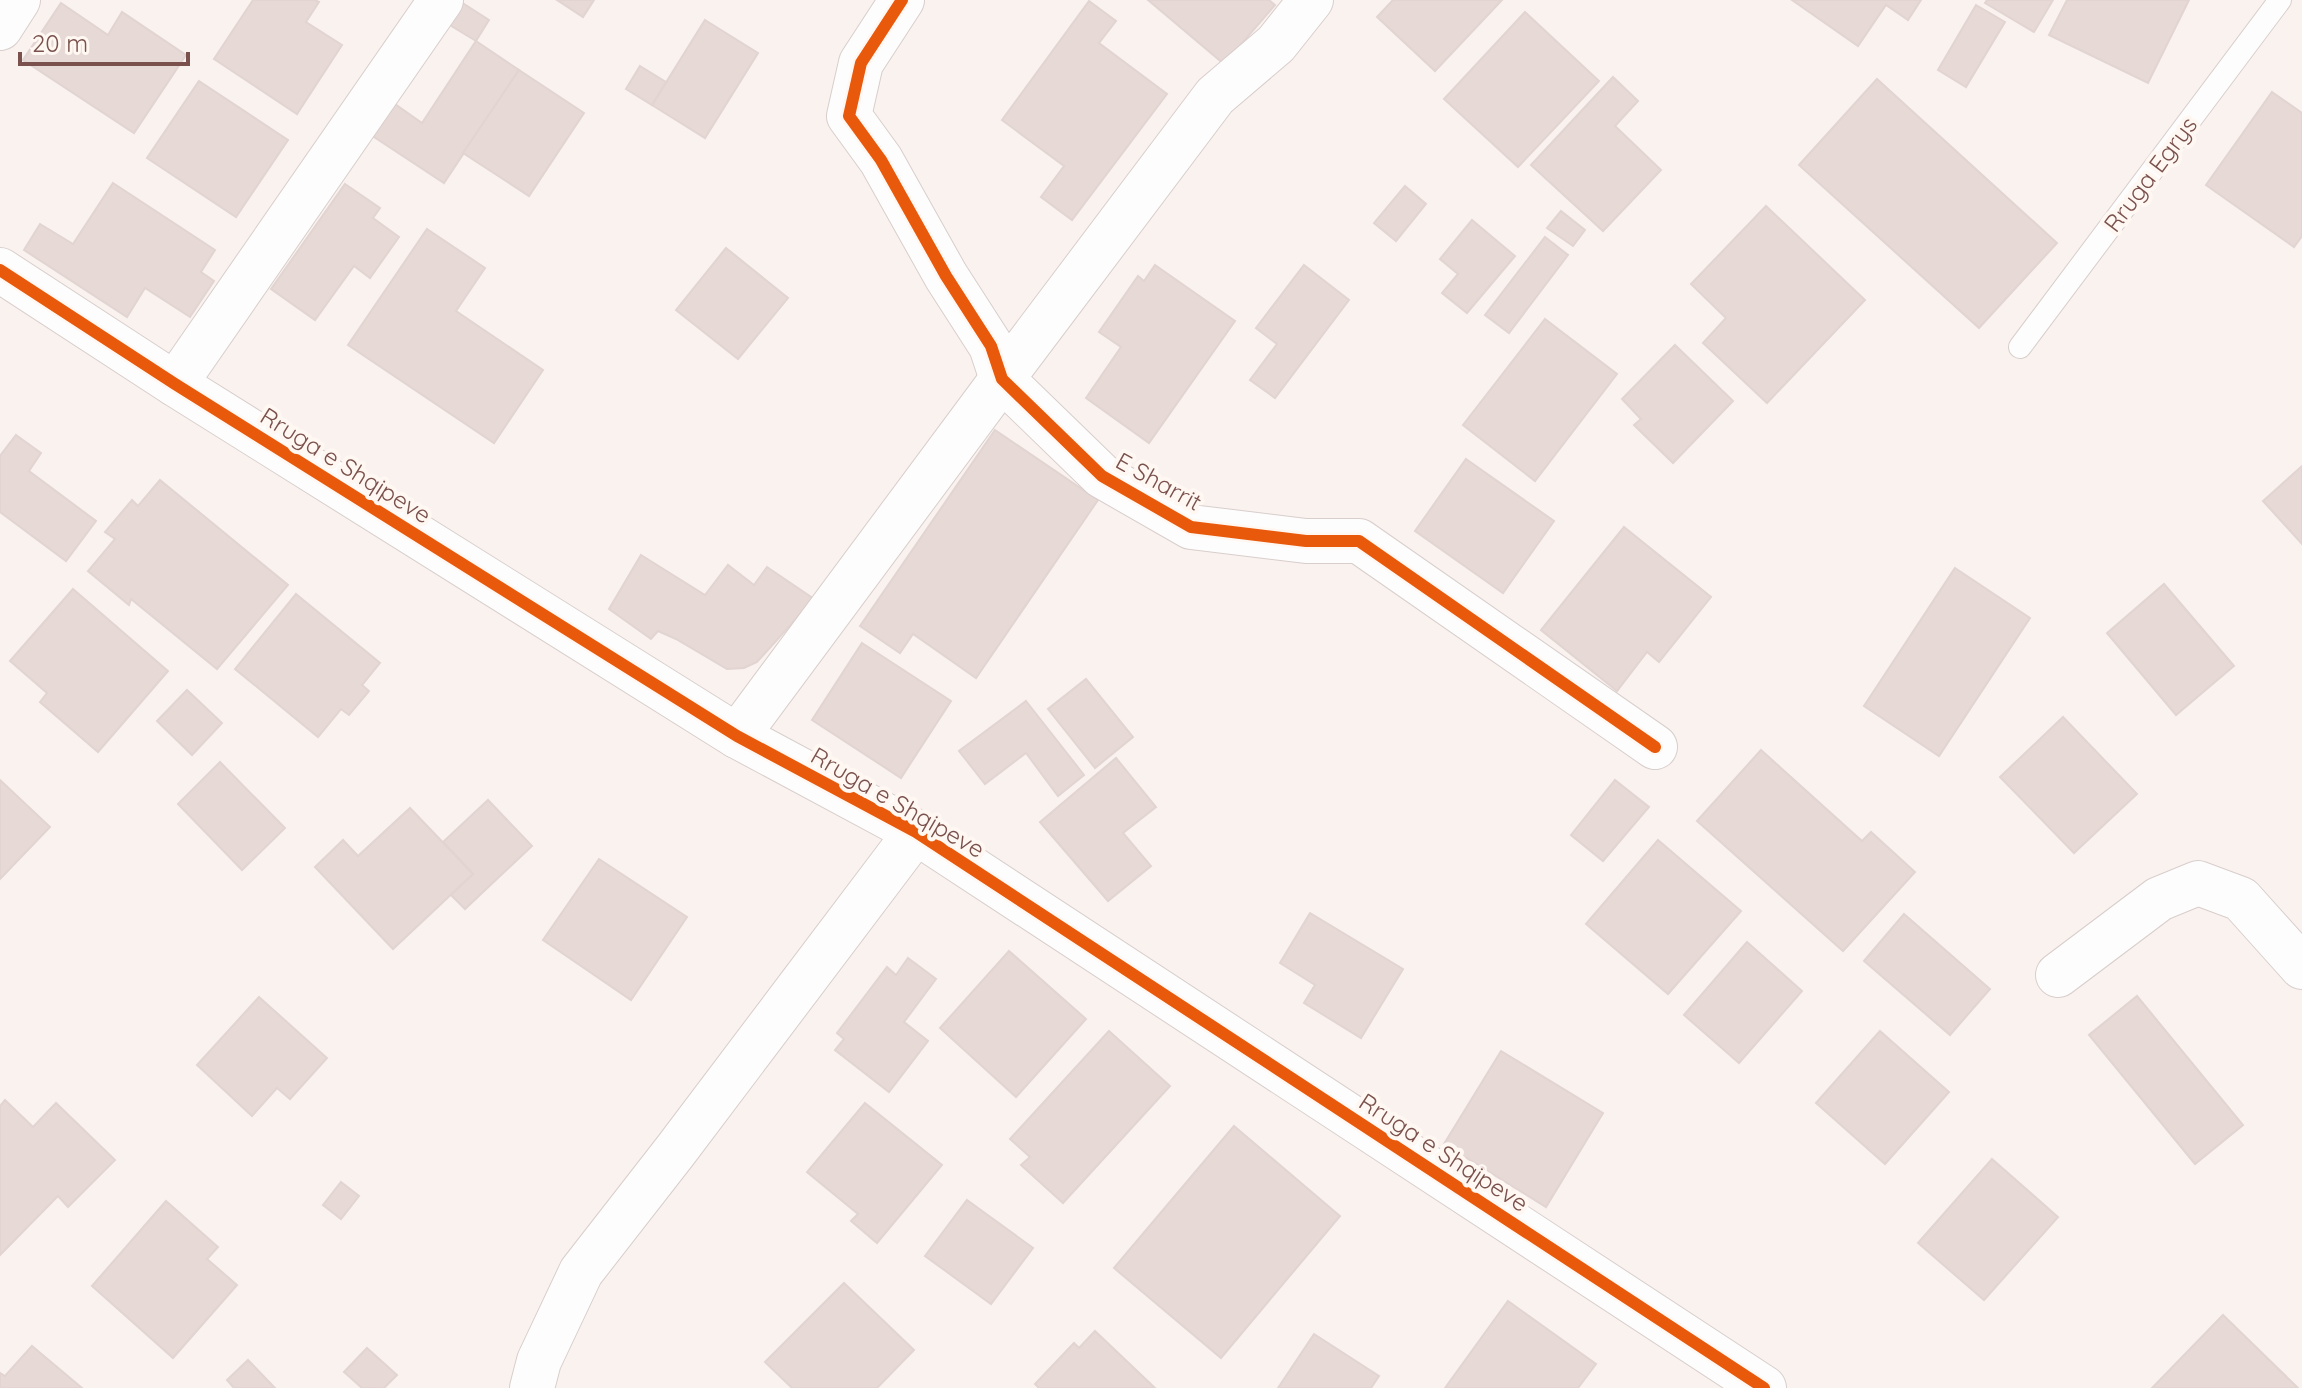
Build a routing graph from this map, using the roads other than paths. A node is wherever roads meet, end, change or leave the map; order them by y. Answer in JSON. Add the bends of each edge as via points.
{"nodes":[{"id":1,"x":18,"y":0,"type":"edge"},
{"id":2,"x":441,"y":0,"type":"edge"},
{"id":3,"x":902,"y":0,"type":"edge"},
{"id":4,"x":1311,"y":0,"type":"edge"},
{"id":5,"x":2280,"y":0,"type":"edge"},
{"id":6,"x":0,"y":28,"type":"edge"},
{"id":7,"x":0,"y":270,"type":"edge"},
{"id":8,"x":2020,"y":347,"type":"dead end"},
{"id":9,"x":1002,"y":379,"type":"junction"},
{"id":10,"x":175,"y":384,"type":"junction"},
{"id":11,"x":737,"y":736,"type":"junction"},
{"id":12,"x":1655,"y":747,"type":"dead end"},
{"id":13,"x":916,"y":832,"type":"junction"},
{"id":14,"x":2302,"y":967,"type":"edge"},
{"id":15,"x":2058,"y":975,"type":"dead end"},
{"id":16,"x":532,"y":1388,"type":"edge"},
{"id":17,"x":1764,"y":1388,"type":"edge"}],
"edges":[{"from":1,"to":6,"type":"street"},
{"from":2,"to":10,"type":"street"},
{"from":3,"to":9,"type":"street","name":"E Sharrit","via":[[861,63],[849,116],[881,160],[991,346]]},
{"from":4,"to":9,"type":"street","via":[[1276,44],[1215,96]]},
{"from":5,"to":8,"type":"lane","name":"Rruga Egrys"},
{"from":7,"to":10,"type":"street","name":"Rruga e Shqipeve"},
{"from":9,"to":11,"type":"street"},
{"from":9,"to":12,"type":"street","name":"E Sharrit","via":[[1102,476],[1191,527],[1306,541],[1359,541]]},
{"from":10,"to":11,"type":"street","name":"Rruga e Shqipeve"},
{"from":11,"to":13,"type":"street","name":"Rruga e Shqipeve"},
{"from":13,"to":16,"type":"street","via":[[581,1272],[539,1361]]},
{"from":13,"to":17,"type":"street","name":"Rruga e Shqipeve"},
{"from":14,"to":15,"type":"street","via":[[2241,899],[2198,883],[2159,899]]}]}
